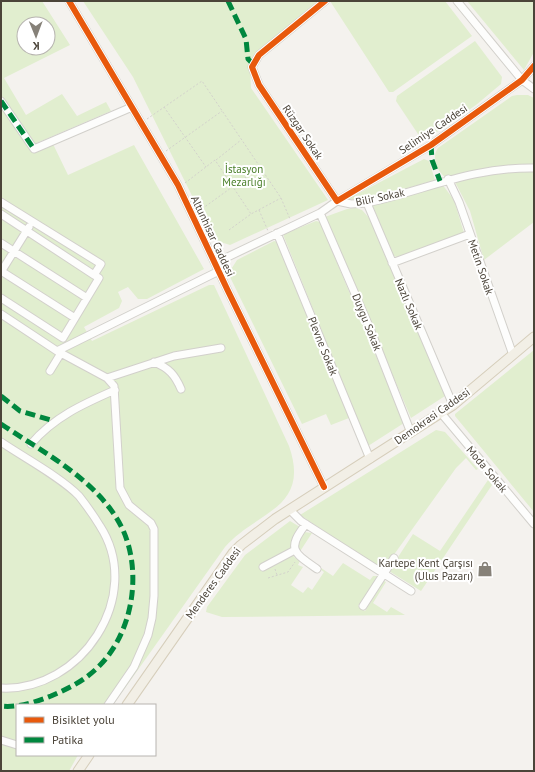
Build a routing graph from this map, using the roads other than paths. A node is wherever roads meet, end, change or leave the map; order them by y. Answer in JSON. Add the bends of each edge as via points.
{"nodes":[{"id":1,"x":69,"y":1,"type":"edge"},
{"id":2,"x":325,"y":1,"type":"edge"},
{"id":3,"x":457,"y":1,"type":"edge"},
{"id":4,"x":534,"y":66,"type":"edge"},
{"id":5,"x":522,"y":80,"type":"junction"},
{"id":6,"x":534,"y":89,"type":"edge"},
{"id":7,"x":1,"y":101,"type":"edge"},
{"id":8,"x":132,"y":107,"type":"junction"},
{"id":9,"x":534,"y":168,"type":"edge"},
{"id":10,"x":448,"y":179,"type":"junction"},
{"id":11,"x":337,"y":201,"type":"junction"},
{"id":12,"x":1,"y":202,"type":"edge"},
{"id":13,"x":367,"y":203,"type":"junction"},
{"id":14,"x":320,"y":213,"type":"junction"},
{"id":15,"x":1,"y":214,"type":"edge"},
{"id":16,"x":32,"y":222,"type":"junction"},
{"id":17,"x":27,"y":231,"type":"junction"},
{"id":18,"x":277,"y":232,"type":"junction"},
{"id":19,"x":470,"y":234,"type":"junction"},
{"id":20,"x":1,"y":243,"type":"edge"},
{"id":21,"x":14,"y":251,"type":"junction"},
{"id":22,"x":215,"y":263,"type":"junction"},
{"id":23,"x":392,"y":263,"type":"junction"},
{"id":24,"x":1,"y":271,"type":"edge"},
{"id":25,"x":219,"y":272,"type":"junction"},
{"id":26,"x":94,"y":275,"type":"junction"},
{"id":27,"x":1,"y":298,"type":"edge"},
{"id":28,"x":87,"y":298,"type":"junction"},
{"id":29,"x":1,"y":314,"type":"edge"},
{"id":30,"x":75,"y":318,"type":"junction"},
{"id":31,"x":534,"y":337,"type":"edge"},
{"id":32,"x":221,"y":348,"type":"dead end"},
{"id":33,"x":59,"y":352,"type":"junction"},
{"id":34,"x":513,"y":355,"type":"junction"},
{"id":35,"x":154,"y":362,"type":"junction"},
{"id":36,"x":50,"y":371,"type":"dead end"},
{"id":37,"x":107,"y":378,"type":"junction"},
{"id":38,"x":181,"y":389,"type":"dead end"},
{"id":39,"x":115,"y":390,"type":"junction"},
{"id":40,"x":453,"y":405,"type":"junction"},
{"id":41,"x":441,"y":413,"type":"junction"},
{"id":42,"x":411,"y":433,"type":"junction"},
{"id":43,"x":1,"y":442,"type":"edge"},
{"id":44,"x":31,"y":444,"type":"dead end"},
{"id":45,"x":370,"y":459,"type":"junction"},
{"id":46,"x":324,"y":487,"type":"junction"},
{"id":47,"x":290,"y":510,"type":"junction"},
{"id":48,"x":306,"y":524,"type":"junction"},
{"id":49,"x":534,"y":524,"type":"edge"},
{"id":50,"x":297,"y":553,"type":"junction"},
{"id":51,"x":394,"y":558,"type":"dead end"},
{"id":52,"x":263,"y":567,"type":"dead end"},
{"id":53,"x":317,"y":569,"type":"dead end"},
{"id":54,"x":384,"y":574,"type":"junction"},
{"id":55,"x":411,"y":590,"type":"dead end"},
{"id":56,"x":363,"y":606,"type":"dead end"},
{"id":57,"x":1,"y":688,"type":"edge"},
{"id":58,"x":109,"y":704,"type":"edge"},
{"id":59,"x":128,"y":704,"type":"edge"},
{"id":60,"x":1,"y":740,"type":"edge"},
{"id":61,"x":16,"y":745,"type":"edge"},
{"id":62,"x":87,"y":756,"type":"edge"},
{"id":63,"x":78,"y":771,"type":"edge"}],
"edges":[{"from":1,"to":8,"type":"street","name":"Altunhisar Caddesi"},
{"from":2,"to":11,"type":"street","name":"Rüzgar Sokak","via":[[259,55],[252,67],[259,85]]},
{"from":3,"to":5,"type":"street"},
{"from":4,"to":5,"type":"street","name":"Selimiye Caddesi"},
{"from":5,"to":6,"type":"street"},
{"from":5,"to":11,"type":"street","name":"Selimiye Caddesi","via":[[432,145]]},
{"from":7,"to":8,"type":"street","via":[[34,149]]},
{"from":8,"to":22,"type":"street","name":"Altunhisar Caddesi","via":[[179,188]]},
{"from":9,"to":10,"type":"street","name":"Bilir Sokak","via":[[483,171]]},
{"from":10,"to":13,"type":"street","name":"Bilir Sokak"},
{"from":10,"to":19,"type":"street","name":"Metin Sokak","via":[[460,202]]},
{"from":11,"to":13,"type":"street","name":"Bilir Sokak","via":[[351,204]]},
{"from":11,"to":14,"type":"street"},
{"from":12,"to":16,"type":"street"},
{"from":13,"to":23,"type":"street","name":"Nazlı Sokak"},
{"from":14,"to":18,"type":"street"},
{"from":14,"to":42,"type":"street","name":"Duygu Sokak","via":[[369,326]]},
{"from":15,"to":17,"type":"street"},
{"from":16,"to":17,"type":"street"},
{"from":16,"to":26,"type":"street","via":[[101,264]]},
{"from":17,"to":21,"type":"street"},
{"from":17,"to":26,"type":"street"},
{"from":18,"to":22,"type":"street"},
{"from":18,"to":45,"type":"street","name":"Plevne Sokak"},
{"from":19,"to":23,"type":"street"},
{"from":19,"to":34,"type":"street","name":"Metin Sokak"},
{"from":20,"to":21,"type":"street"},
{"from":21,"to":24,"type":"street"},
{"from":21,"to":28,"type":"street"},
{"from":22,"to":25,"type":"street","name":"Altunhisar Caddesi"},
{"from":23,"to":40,"type":"street","name":"Nazlı Sokak"},
{"from":24,"to":30,"type":"street"},
{"from":25,"to":33,"type":"street"},
{"from":25,"to":46,"type":"street","name":"Altunhisar Caddesi"},
{"from":26,"to":28,"type":"street","via":[[99,278]]},
{"from":27,"to":30,"type":"street","via":[[63,338]]},
{"from":28,"to":30,"type":"street"},
{"from":29,"to":33,"type":"street"},
{"from":31,"to":34,"type":"main road","name":"Demokrasi Caddesi"},
{"from":32,"to":35,"type":"street"},
{"from":33,"to":36,"type":"street"},
{"from":33,"to":37,"type":"street"},
{"from":34,"to":40,"type":"main road","name":"Demokrasi Caddesi"},
{"from":35,"to":37,"type":"street"},
{"from":35,"to":38,"type":"street","via":[[175,375]]},
{"from":37,"to":39,"type":"street"},
{"from":39,"to":44,"type":"street","via":[[69,411],[46,427]]},
{"from":39,"to":58,"type":"street","via":[[120,488],[129,505],[151,523],[154,529],[154,596],[152,618],[142,651]]},
{"from":40,"to":41,"type":"main road","name":"Demokrasi Caddesi"},
{"from":41,"to":42,"type":"main road","name":"Demokrasi Caddesi"},
{"from":41,"to":49,"type":"street","name":"Moda Sokak"},
{"from":42,"to":45,"type":"main road","name":"Demokrasi Caddesi"},
{"from":43,"to":57,"type":"street","via":[[78,496],[101,526],[115,569],[107,616],[97,637],[74,664],[27,687]]},
{"from":45,"to":46,"type":"main road","name":"Demokrasi Caddesi"},
{"from":46,"to":47,"type":"main road","name":"Menderes Caddesi"},
{"from":47,"to":48,"type":"street","via":[[296,518]]},
{"from":47,"to":59,"type":"main road","name":"Menderes Caddesi","via":[[240,545],[233,553]]},
{"from":48,"to":50,"type":"street","via":[[298,535]]},
{"from":48,"to":54,"type":"street"},
{"from":50,"to":52,"type":"street"},
{"from":50,"to":53,"type":"street"},
{"from":51,"to":54,"type":"street"},
{"from":54,"to":55,"type":"street"},
{"from":54,"to":56,"type":"street"},
{"from":60,"to":61,"type":"street"},
{"from":62,"to":63,"type":"main road"}]}
